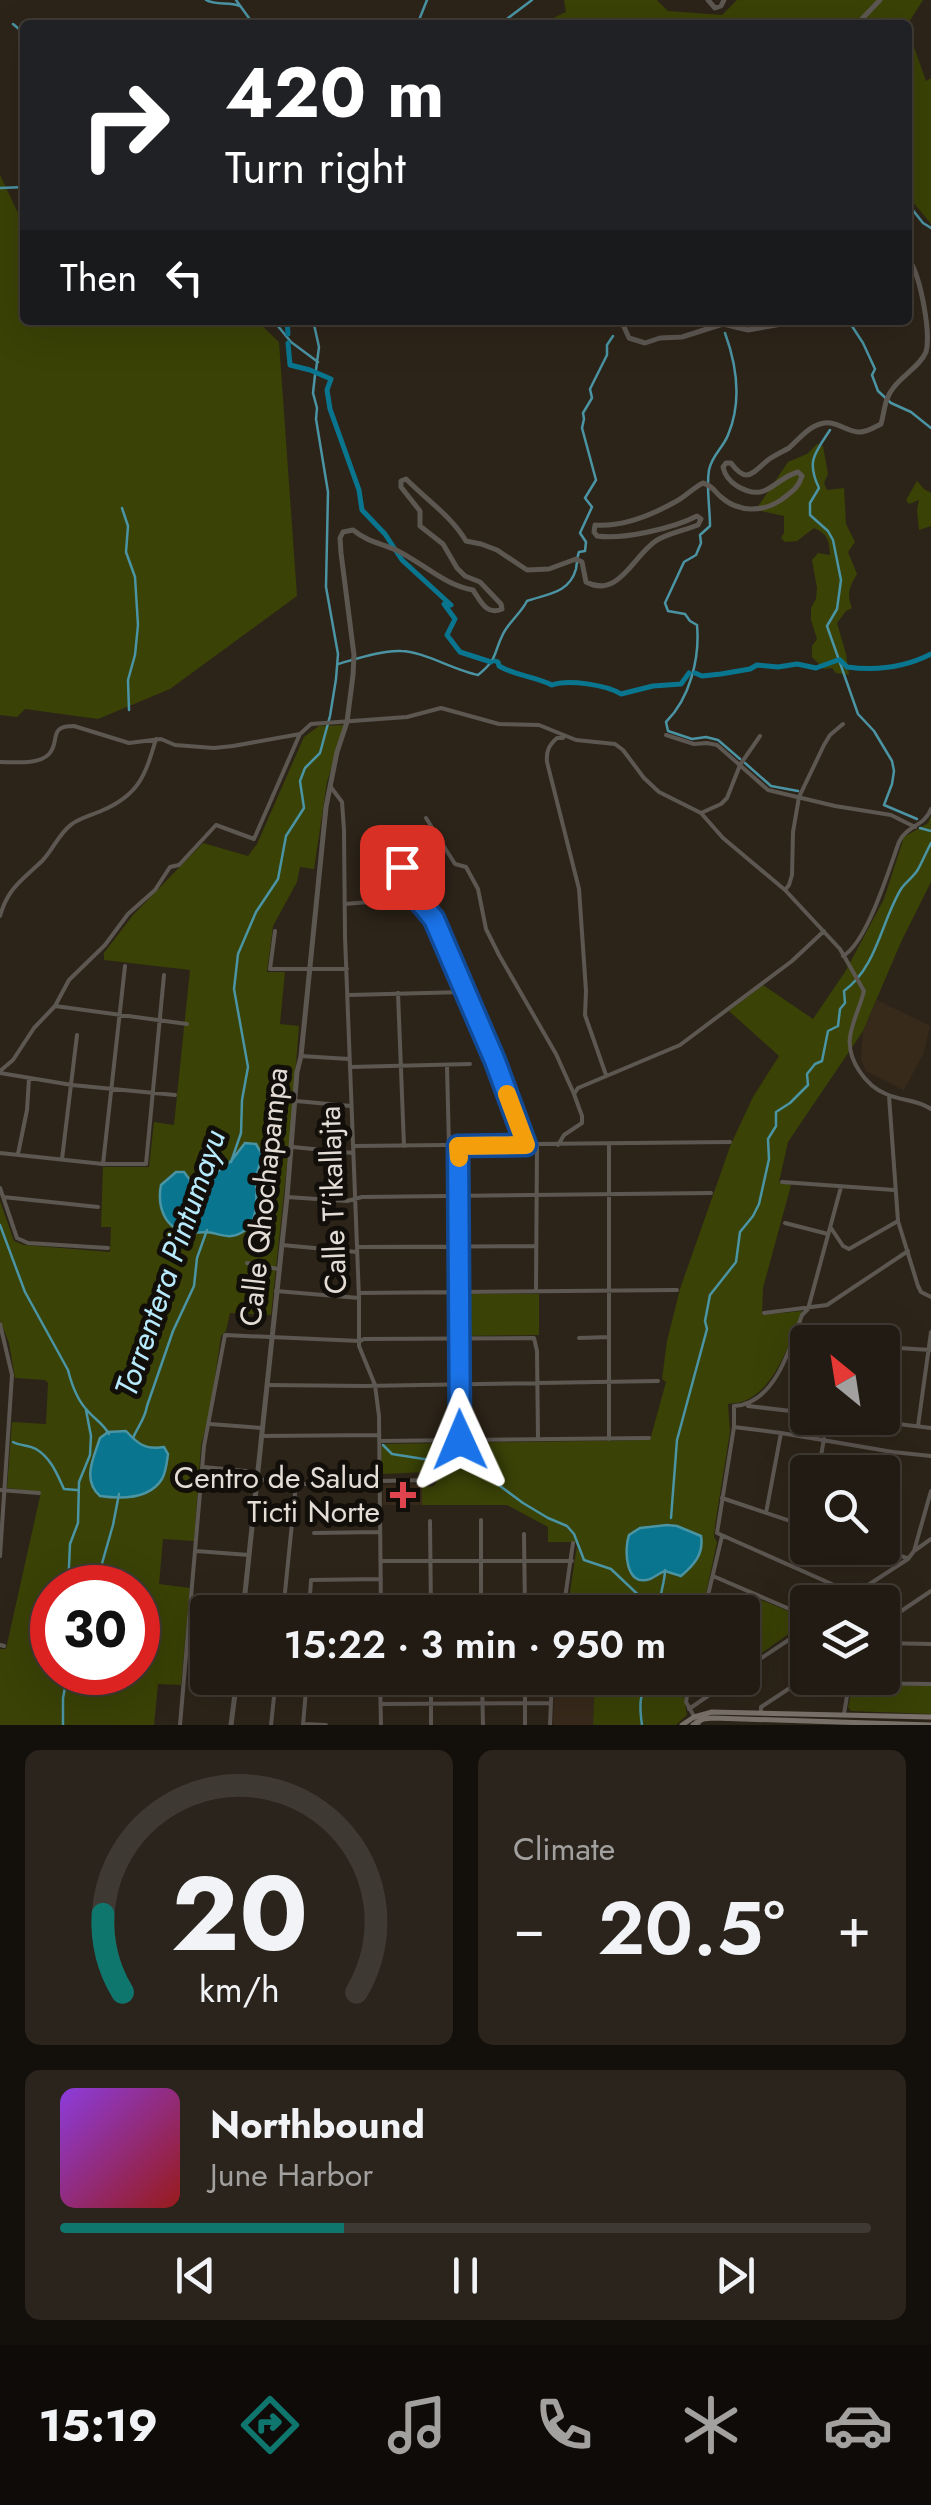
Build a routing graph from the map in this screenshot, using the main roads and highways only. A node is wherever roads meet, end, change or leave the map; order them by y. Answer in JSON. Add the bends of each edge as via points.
{"nodes":[{"id":1,"x":844,"y":1714,"type":"junction"},
{"id":2,"x":931,"y":1717,"type":"edge"},
{"id":3,"x":827,"y":1721,"type":"edge"},
{"id":4,"x":696,"y":1722,"type":"edge"},
{"id":5,"x":838,"y":1724,"type":"edge"},
{"id":6,"x":682,"y":1725,"type":"edge"},
{"id":7,"x":931,"y":1725,"type":"edge"}],
"edges":[{"from":1,"to":2,"type":"main road"},
{"from":1,"to":3,"type":"main road"},
{"from":1,"to":5,"type":"main road"},
{"from":3,"to":4,"type":"main road"},
{"from":3,"to":4,"type":"main road","via":[[712,1712]]},
{"from":3,"to":5,"type":"main road"},
{"from":4,"to":6,"type":"main road"},
{"from":5,"to":7,"type":"main road"}]}
